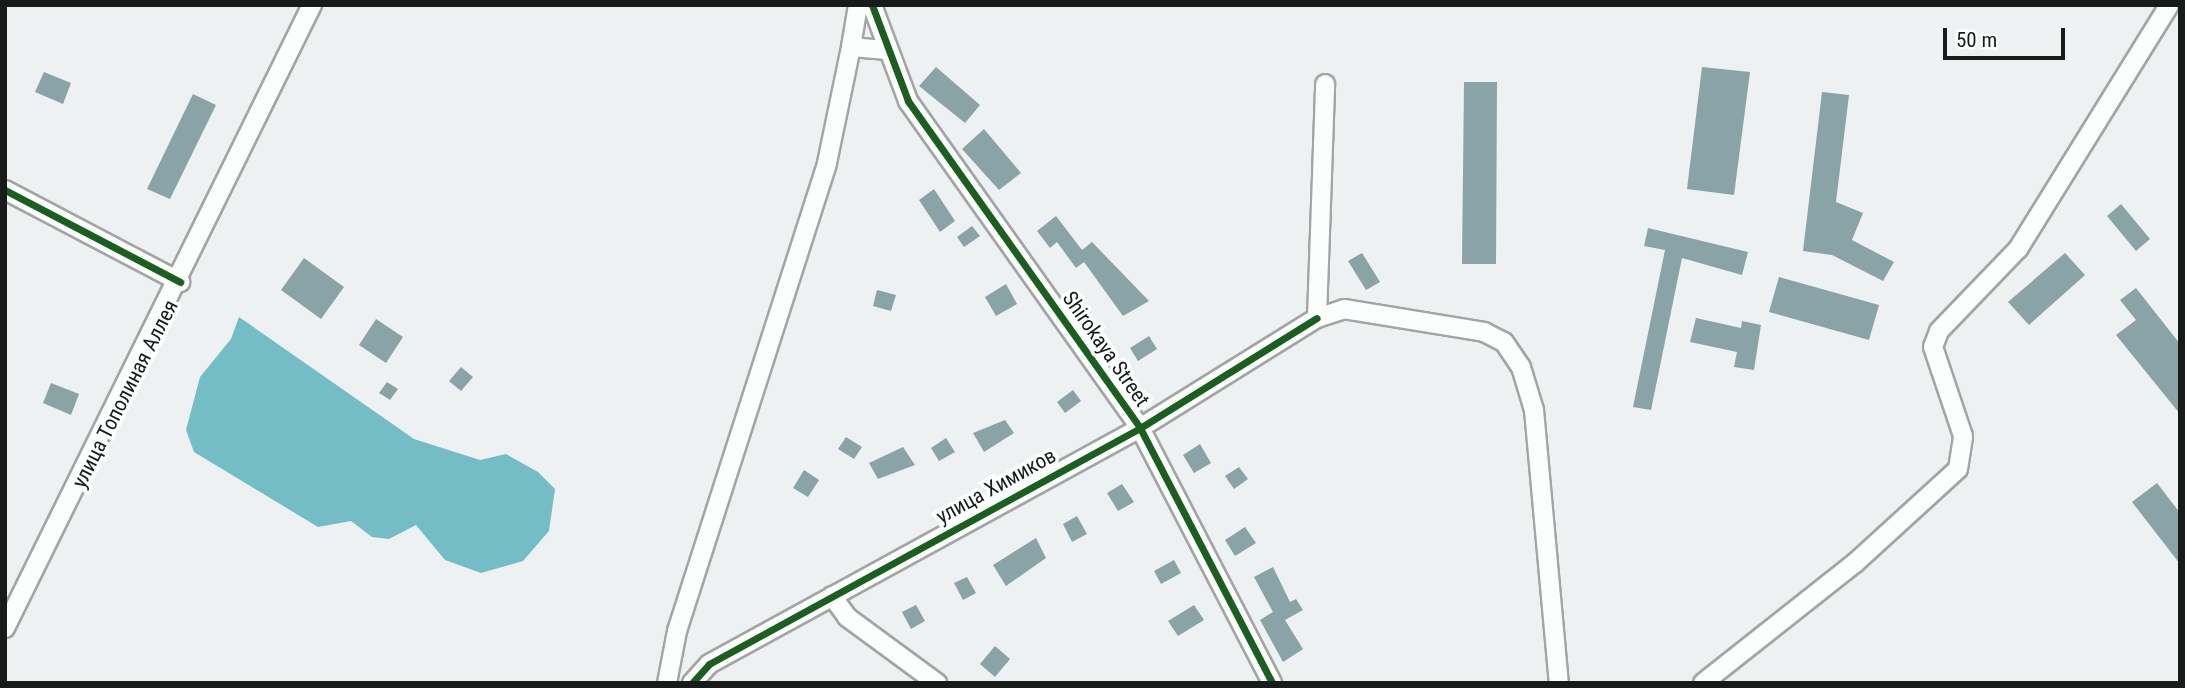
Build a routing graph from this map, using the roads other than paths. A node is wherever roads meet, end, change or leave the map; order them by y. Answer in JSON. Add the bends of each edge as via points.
{"nodes":[{"id":1,"x":312,"y":5,"type":"edge"},
{"id":2,"x":858,"y":5,"type":"edge"},
{"id":3,"x":872,"y":5,"type":"edge"},
{"id":4,"x":2169,"y":5,"type":"edge"},
{"id":5,"x":851,"y":47,"type":"junction"},
{"id":6,"x":887,"y":50,"type":"junction"},
{"id":7,"x":1325,"y":84,"type":"dead end"},
{"id":8,"x":5,"y":190,"type":"edge"},
{"id":9,"x":180,"y":282,"type":"junction"},
{"id":10,"x":1317,"y":318,"type":"junction"},
{"id":11,"x":1140,"y":428,"type":"junction"},
{"id":12,"x":832,"y":596,"type":"junction"},
{"id":13,"x":5,"y":628,"type":"edge"},
{"id":14,"x":667,"y":683,"type":"edge"},
{"id":15,"x":692,"y":683,"type":"edge"},
{"id":16,"x":937,"y":683,"type":"edge"},
{"id":17,"x":1272,"y":683,"type":"edge"},
{"id":18,"x":1559,"y":683,"type":"edge"},
{"id":19,"x":1703,"y":683,"type":"edge"}],
"edges":[{"from":1,"to":9,"type":"street","name":"улица Тополиная Аллея"},
{"from":2,"to":5,"type":"street"},
{"from":3,"to":6,"type":"street","name":"Shirokaya Street"},
{"from":4,"to":19,"type":"street","via":[[2018,248],[1939,331],[1933,347],[1963,436],[1958,469],[1855,563]]},
{"from":5,"to":6,"type":"street"},
{"from":5,"to":14,"type":"street","via":[[827,163],[677,631]]},
{"from":6,"to":11,"type":"street","name":"Shirokaya Street","via":[[908,101]]},
{"from":7,"to":10,"type":"street"},
{"from":8,"to":9,"type":"street"},
{"from":9,"to":13,"type":"street","name":"улица Тополиная Аллея"},
{"from":10,"to":11,"type":"street","name":"улица Химиков"},
{"from":10,"to":18,"type":"street","name":"улица Химиков","via":[[1344,309],[1437,323],[1484,332],[1510,351],[1534,410]]},
{"from":11,"to":12,"type":"street","name":"улица Химиков"},
{"from":11,"to":17,"type":"street","name":"Shirokaya Street"},
{"from":12,"to":15,"type":"street","name":"улица Химиков","via":[[709,664]]},
{"from":12,"to":16,"type":"street","via":[[847,617]]}]}
